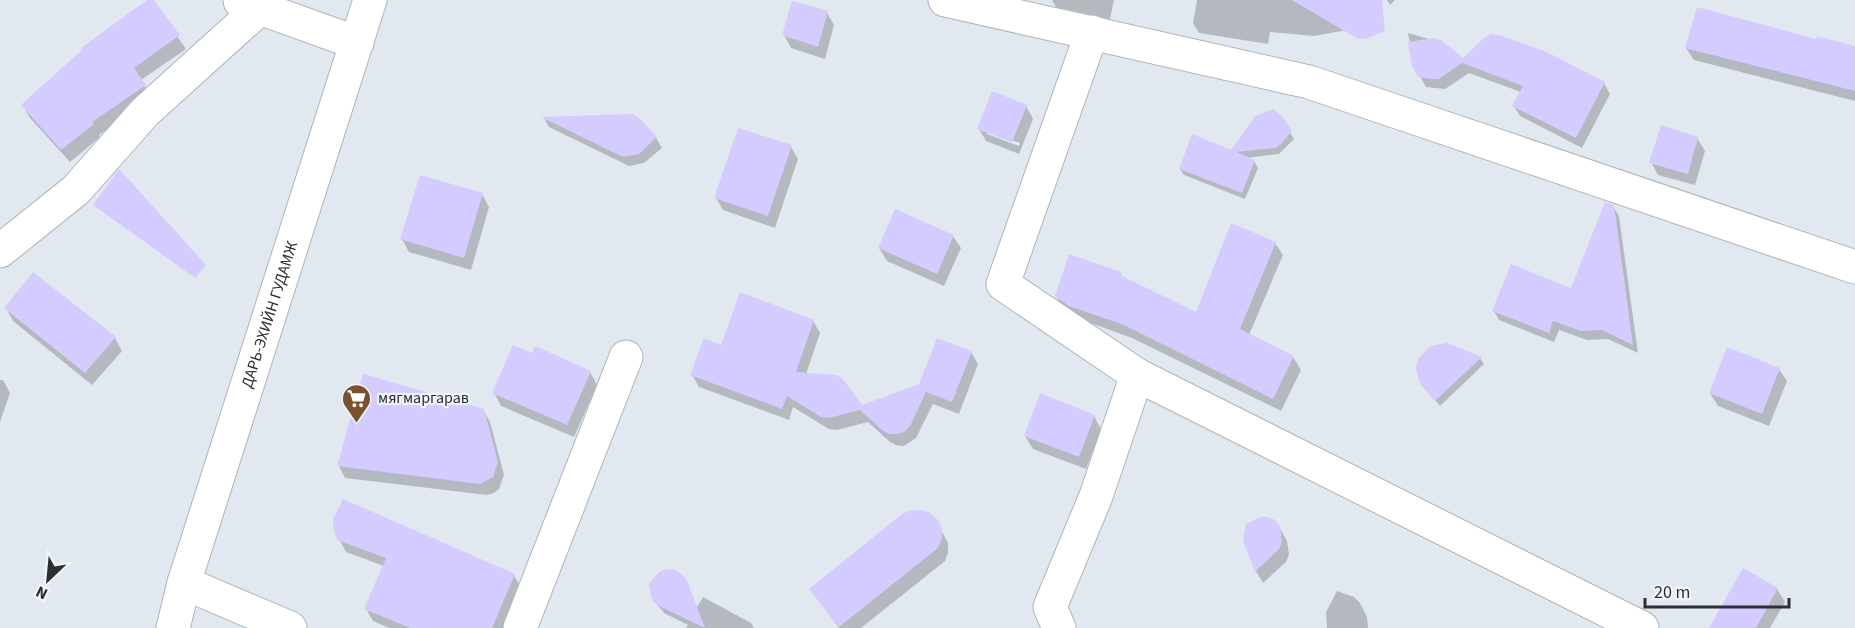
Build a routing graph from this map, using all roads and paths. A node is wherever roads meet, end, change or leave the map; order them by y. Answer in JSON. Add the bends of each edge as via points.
{"nodes":[{"id":1,"x":370,"y":0,"type":"edge"},
{"id":2,"x":945,"y":0,"type":"edge"},
{"id":3,"x":249,"y":4,"type":"edge"},
{"id":4,"x":1092,"y":32,"type":"junction"},
{"id":5,"x":357,"y":43,"type":"junction"},
{"id":6,"x":0,"y":251,"type":"edge"},
{"id":7,"x":1855,"y":267,"type":"edge"},
{"id":8,"x":626,"y":357,"type":"dead end"},
{"id":9,"x":1137,"y":375,"type":"junction"},
{"id":10,"x":184,"y":583,"type":"junction"},
{"id":11,"x":173,"y":628,"type":"edge"},
{"id":12,"x":290,"y":628,"type":"edge"},
{"id":13,"x":520,"y":628,"type":"edge"},
{"id":14,"x":1059,"y":628,"type":"edge"},
{"id":15,"x":1642,"y":628,"type":"edge"}],
"edges":[{"from":1,"to":5,"type":"street","name":"ДАРЬ-ЭХИЙН ГУДАМЖ"},
{"from":2,"to":4,"type":"street"},
{"from":3,"to":5,"type":"street"},
{"from":3,"to":6,"type":"street","via":[[76,190]]},
{"from":4,"to":7,"type":"street","via":[[1309,82]]},
{"from":4,"to":9,"type":"street","via":[[1003,284]]},
{"from":5,"to":10,"type":"street","name":"ДАРЬ-ЭХИЙН ГУДАМЖ"},
{"from":8,"to":13,"type":"street"},
{"from":9,"to":14,"type":"street","via":[[1096,496],[1050,606]]},
{"from":9,"to":15,"type":"street"},
{"from":10,"to":11,"type":"street","name":"ДАРЬ-ЭХИЙН ГУДАМЖ"},
{"from":10,"to":12,"type":"street"}]}
